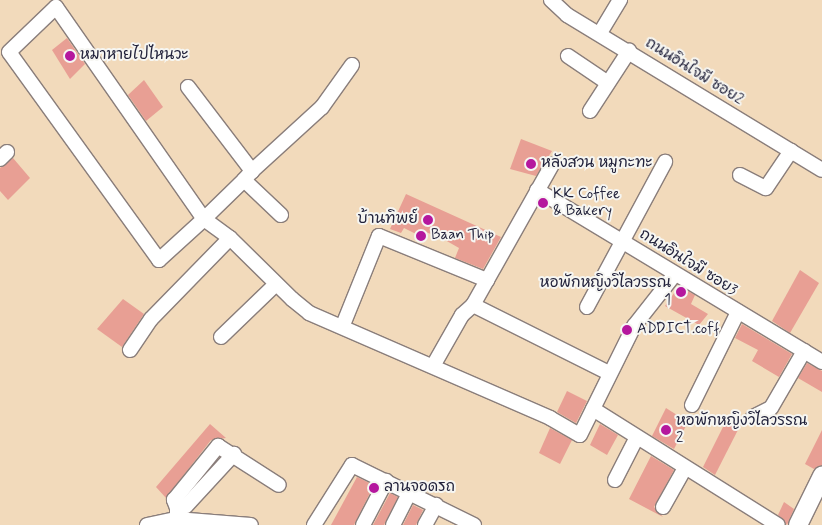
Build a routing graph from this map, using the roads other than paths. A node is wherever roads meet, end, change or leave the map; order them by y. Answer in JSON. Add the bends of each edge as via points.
{"nodes":[{"id":1,"x":551,"y":0,"type":"edge"},
{"id":2,"x":620,"y":0,"type":"edge"},
{"id":3,"x":600,"y":33,"type":"junction"},
{"id":4,"x":629,"y":51,"type":"junction"},
{"id":5,"x":568,"y":56,"type":"dead end"},
{"id":6,"x":352,"y":65,"type":"dead end"},
{"id":7,"x":608,"y":83,"type":"junction"},
{"id":8,"x":188,"y":87,"type":"dead end"},
{"id":9,"x":590,"y":111,"type":"dead end"},
{"id":10,"x":791,"y":151,"type":"junction"},
{"id":11,"x":664,"y":162,"type":"dead end"},
{"id":12,"x":552,"y":165,"type":"dead end"},
{"id":13,"x":822,"y":170,"type":"edge"},
{"id":14,"x":740,"y":174,"type":"dead end"},
{"id":15,"x":248,"y":176,"type":"junction"},
{"id":16,"x":537,"y":190,"type":"junction"},
{"id":17,"x":281,"y":215,"type":"dead end"},
{"id":18,"x":204,"y":219,"type":"junction"},
{"id":19,"x":230,"y":238,"type":"junction"},
{"id":20,"x":620,"y":240,"type":"junction"},
{"id":21,"x":675,"y":274,"type":"junction"},
{"id":22,"x":487,"y":280,"type":"junction"},
{"id":23,"x":276,"y":284,"type":"junction"},
{"id":24,"x":474,"y":304,"type":"junction"},
{"id":25,"x":587,"y":306,"type":"dead end"},
{"id":26,"x":738,"y":312,"type":"junction"},
{"id":27,"x":343,"y":325,"type":"junction"},
{"id":28,"x":221,"y":337,"type":"dead end"},
{"id":29,"x":130,"y":350,"type":"dead end"},
{"id":30,"x":804,"y":351,"type":"junction"},
{"id":31,"x":822,"y":362,"type":"edge"},
{"id":32,"x":433,"y":366,"type":"junction"},
{"id":33,"x":609,"y":373,"type":"junction"},
{"id":34,"x":692,"y":405,"type":"dead end"},
{"id":35,"x":593,"y":408,"type":"junction"},
{"id":36,"x":753,"y":417,"type":"dead end"},
{"id":37,"x":637,"y":437,"type":"junction"},
{"id":38,"x":685,"y":468,"type":"junction"},
{"id":39,"x":822,"y":476,"type":"edge"},
{"id":40,"x":614,"y":480,"type":"dead end"},
{"id":41,"x":386,"y":481,"type":"junction"},
{"id":42,"x":279,"y":485,"type":"dead end"},
{"id":43,"x":410,"y":492,"type":"junction"},
{"id":44,"x":822,"y":501,"type":"edge"},
{"id":45,"x":436,"y":505,"type":"junction"},
{"id":46,"x":663,"y":507,"type":"dead end"},
{"id":47,"x":177,"y":517,"type":"edge"},
{"id":48,"x":147,"y":525,"type":"edge"},
{"id":49,"x":251,"y":525,"type":"edge"},
{"id":50,"x":314,"y":525,"type":"edge"},
{"id":51,"x":363,"y":525,"type":"edge"},
{"id":52,"x":393,"y":525,"type":"edge"},
{"id":53,"x":425,"y":525,"type":"edge"},
{"id":54,"x":474,"y":525,"type":"edge"},
{"id":55,"x":778,"y":525,"type":"edge"},
{"id":56,"x":798,"y":525,"type":"edge"},
{"id":57,"x":810,"y":525,"type":"edge"}],
"edges":[{"from":1,"to":3,"type":"street","name":"ถนนอินใจมี ซอย2","via":[[567,15]]},
{"from":2,"to":3,"type":"street"},
{"from":3,"to":4,"type":"street","name":"ถนนอินใจมี ซอย2"},
{"from":4,"to":7,"type":"street"},
{"from":4,"to":10,"type":"street","name":"ถนนอินใจมี ซอย2"},
{"from":5,"to":7,"type":"street"},
{"from":6,"to":15,"type":"street","via":[[322,107]]},
{"from":7,"to":9,"type":"street"},
{"from":8,"to":15,"type":"street"},
{"from":10,"to":13,"type":"street","name":"ถนนอินใจมี ซอย2"},
{"from":10,"to":14,"type":"street","via":[[766,188]]},
{"from":11,"to":20,"type":"street"},
{"from":12,"to":16,"type":"street"},
{"from":15,"to":17,"type":"street"},
{"from":15,"to":18,"type":"street"},
{"from":16,"to":20,"type":"street","name":"ถนนอินใจมี ซอย3"},
{"from":16,"to":22,"type":"street"},
{"from":18,"to":18,"type":"street","via":[[158,260],[9,52],[56,7]]},
{"from":18,"to":19,"type":"street"},
{"from":19,"to":23,"type":"street"},
{"from":19,"to":29,"type":"street","via":[[151,319]]},
{"from":20,"to":21,"type":"street","name":"ถนนอินใจมี ซอย3"},
{"from":20,"to":25,"type":"street"},
{"from":21,"to":26,"type":"street","name":"ถนนอินใจมี ซอย3"},
{"from":21,"to":33,"type":"street","via":[[634,326]]},
{"from":22,"to":24,"type":"street"},
{"from":22,"to":27,"type":"street","via":[[379,236]]},
{"from":23,"to":27,"type":"street","via":[[309,313]]},
{"from":23,"to":28,"type":"street"},
{"from":24,"to":32,"type":"street","via":[[462,315]]},
{"from":24,"to":33,"type":"street"},
{"from":26,"to":30,"type":"street","name":"ถนนอินใจมี ซอย3"},
{"from":26,"to":34,"type":"street"},
{"from":27,"to":32,"type":"street"},
{"from":30,"to":31,"type":"street","name":"ถนนอินใจมี ซอย3"},
{"from":30,"to":36,"type":"street","via":[[772,408]]},
{"from":32,"to":35,"type":"street","via":[[580,435]]},
{"from":33,"to":35,"type":"street"},
{"from":35,"to":37,"type":"street"},
{"from":37,"to":38,"type":"street"},
{"from":37,"to":40,"type":"street"},
{"from":38,"to":46,"type":"street"},
{"from":38,"to":55,"type":"street"},
{"from":39,"to":56,"type":"main road"},
{"from":41,"to":43,"type":"street"},
{"from":41,"to":50,"type":"street","via":[[352,465]]},
{"from":41,"to":51,"type":"street"},
{"from":42,"to":47,"type":"street","via":[[218,446],[174,500]]},
{"from":43,"to":45,"type":"street"},
{"from":43,"to":52,"type":"street"},
{"from":44,"to":57,"type":"main road"},
{"from":45,"to":53,"type":"street"},
{"from":45,"to":54,"type":"street"},
{"from":47,"to":48,"type":"street"},
{"from":47,"to":49,"type":"street"}]}
